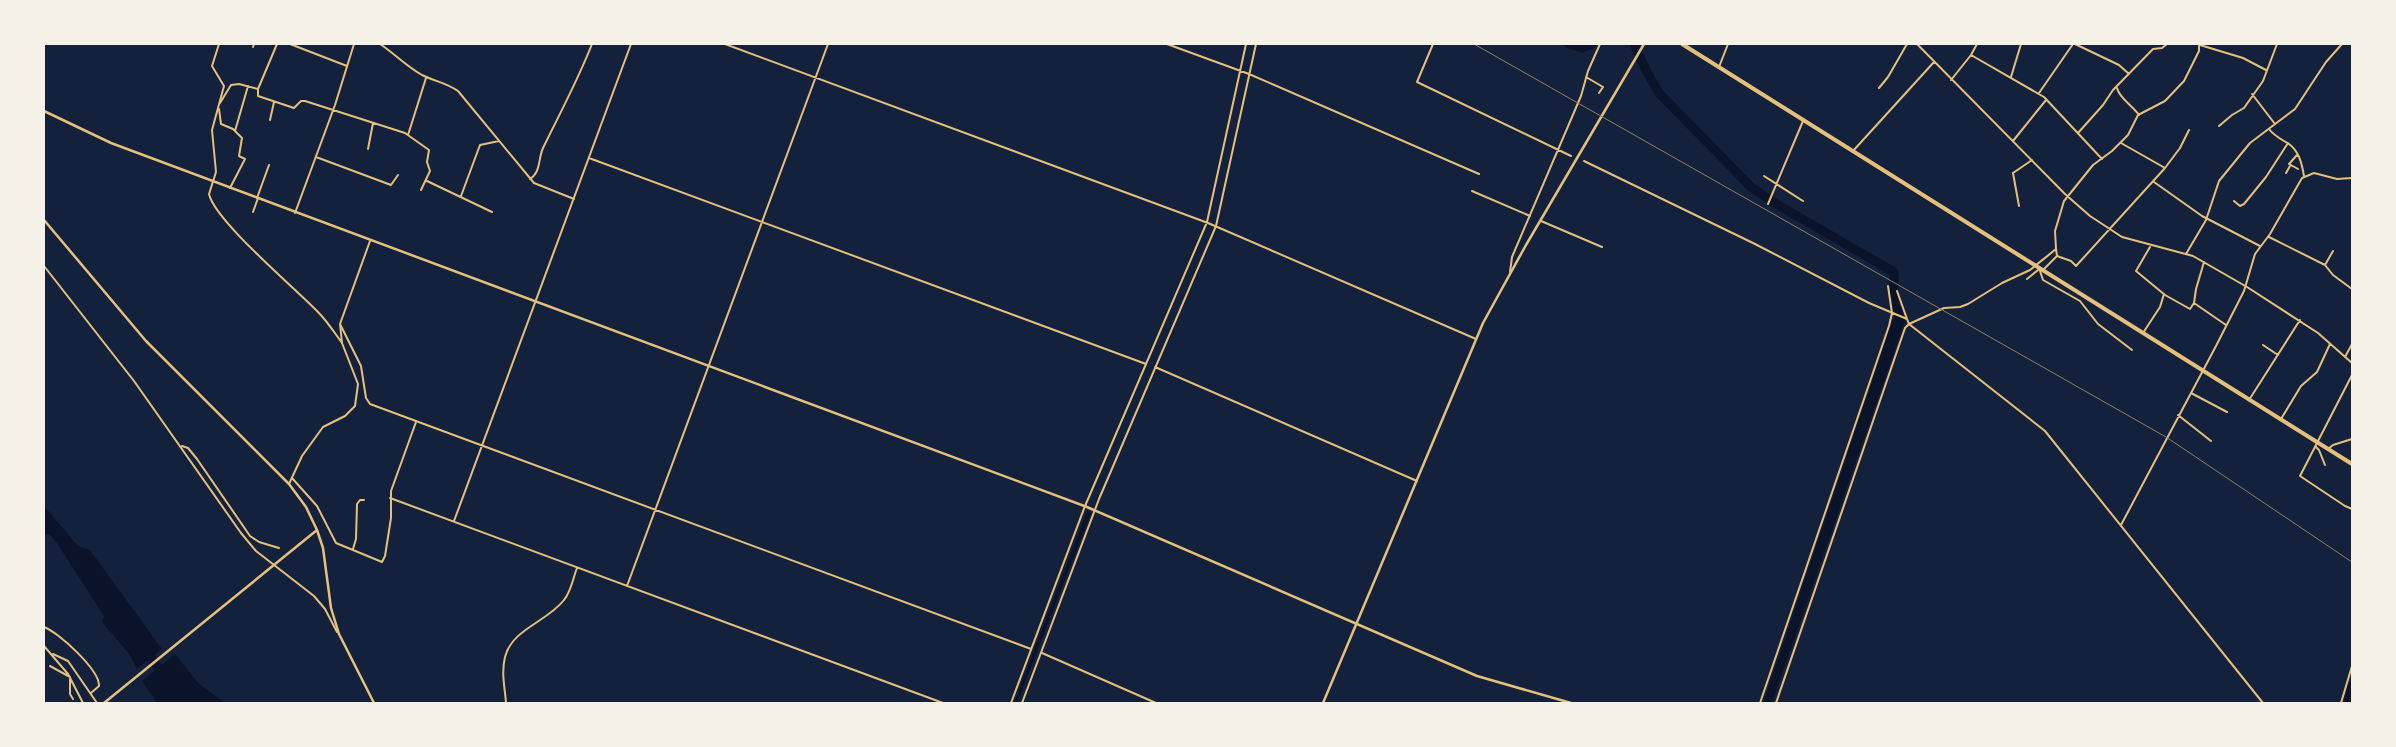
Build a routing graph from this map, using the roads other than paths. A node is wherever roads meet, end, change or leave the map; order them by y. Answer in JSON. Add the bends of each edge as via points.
{"nodes":[{"id":1,"x":219,"y":44,"type":"edge"},
{"id":2,"x":254,"y":44,"type":"edge"},
{"id":3,"x":278,"y":44,"type":"edge"},
{"id":4,"x":290,"y":44,"type":"edge"},
{"id":5,"x":354,"y":44,"type":"edge"},
{"id":6,"x":380,"y":44,"type":"edge"},
{"id":7,"x":592,"y":44,"type":"edge"},
{"id":8,"x":631,"y":44,"type":"edge"},
{"id":9,"x":725,"y":44,"type":"edge"},
{"id":10,"x":828,"y":44,"type":"edge"},
{"id":11,"x":1167,"y":44,"type":"edge"},
{"id":12,"x":1246,"y":44,"type":"edge"},
{"id":13,"x":1256,"y":44,"type":"edge"},
{"id":14,"x":1433,"y":44,"type":"edge"},
{"id":15,"x":1600,"y":44,"type":"edge"},
{"id":16,"x":1644,"y":44,"type":"edge"},
{"id":17,"x":1682,"y":44,"type":"edge"},
{"id":18,"x":1728,"y":44,"type":"edge"},
{"id":19,"x":1906,"y":44,"type":"edge"},
{"id":20,"x":1917,"y":44,"type":"edge"},
{"id":21,"x":1977,"y":44,"type":"edge"},
{"id":22,"x":2021,"y":44,"type":"edge"},
{"id":23,"x":2074,"y":44,"type":"edge"},
{"id":24,"x":2166,"y":44,"type":"edge"},
{"id":25,"x":2200,"y":44,"type":"edge"},
{"id":26,"x":2277,"y":44,"type":"edge"},
{"id":27,"x":2342,"y":44,"type":"edge"},
{"id":28,"x":253,"y":47,"type":"dead end"},
{"id":29,"x":1971,"y":55,"type":"junction"},
{"id":30,"x":1934,"y":62,"type":"junction"},
{"id":31,"x":347,"y":66,"type":"junction"},
{"id":32,"x":1720,"y":67,"type":"junction"},
{"id":33,"x":2266,"y":70,"type":"junction"},
{"id":34,"x":1241,"y":71,"type":"junction"},
{"id":35,"x":1248,"y":74,"type":"junction"},
{"id":36,"x":2129,"y":74,"type":"junction"},
{"id":37,"x":426,"y":77,"type":"junction"},
{"id":38,"x":1586,"y":77,"type":"junction"},
{"id":39,"x":2011,"y":77,"type":"junction"},
{"id":40,"x":816,"y":78,"type":"junction"},
{"id":41,"x":1951,"y":80,"type":"junction"},
{"id":42,"x":248,"y":86,"type":"junction"},
{"id":43,"x":2117,"y":87,"type":"junction"},
{"id":44,"x":1879,"y":88,"type":"dead end"},
{"id":45,"x":258,"y":89,"type":"junction"},
{"id":46,"x":1599,"y":93,"type":"dead end"},
{"id":47,"x":2039,"y":93,"type":"junction"},
{"id":48,"x":2118,"y":93,"type":"junction"},
{"id":49,"x":2110,"y":94,"type":"junction"},
{"id":50,"x":2252,"y":94,"type":"junction"},
{"id":51,"x":2047,"y":99,"type":"junction"},
{"id":52,"x":274,"y":102,"type":"junction"},
{"id":53,"x":220,"y":103,"type":"junction"},
{"id":54,"x":219,"y":109,"type":"junction"},
{"id":55,"x":44,"y":110,"type":"edge"},
{"id":56,"x":333,"y":110,"type":"junction"},
{"id":57,"x":2139,"y":114,"type":"junction"},
{"id":58,"x":270,"y":120,"type":"dead end"},
{"id":59,"x":1803,"y":120,"type":"junction"},
{"id":60,"x":373,"y":122,"type":"junction"},
{"id":61,"x":2276,"y":124,"type":"junction"},
{"id":62,"x":2219,"y":126,"type":"dead end"},
{"id":63,"x":2269,"y":129,"type":"junction"},
{"id":64,"x":2188,"y":130,"type":"dead end"},
{"id":65,"x":236,"y":131,"type":"junction"},
{"id":66,"x":2078,"y":133,"type":"junction"},
{"id":67,"x":408,"y":135,"type":"junction"},
{"id":68,"x":499,"y":141,"type":"junction"},
{"id":69,"x":2013,"y":141,"type":"junction"},
{"id":70,"x":2121,"y":143,"type":"junction"},
{"id":71,"x":2288,"y":143,"type":"junction"},
{"id":72,"x":368,"y":149,"type":"dead end"},
{"id":73,"x":1558,"y":149,"type":"junction"},
{"id":74,"x":1853,"y":151,"type":"junction"},
{"id":75,"x":2298,"y":154,"type":"junction"},
{"id":76,"x":1571,"y":156,"type":"dead end"},
{"id":77,"x":316,"y":157,"type":"junction"},
{"id":78,"x":589,"y":158,"type":"junction"},
{"id":79,"x":2102,"y":159,"type":"junction"},
{"id":80,"x":2032,"y":160,"type":"junction"},
{"id":81,"x":1584,"y":161,"type":"dead end"},
{"id":82,"x":269,"y":165,"type":"dead end"},
{"id":83,"x":2291,"y":165,"type":"junction"},
{"id":84,"x":2164,"y":168,"type":"junction"},
{"id":85,"x":2298,"y":169,"type":"dead end"},
{"id":86,"x":2286,"y":173,"type":"dead end"},
{"id":87,"x":1479,"y":174,"type":"dead end"},
{"id":88,"x":398,"y":175,"type":"dead end"},
{"id":89,"x":1764,"y":176,"type":"dead end"},
{"id":90,"x":2304,"y":176,"type":"junction"},
{"id":91,"x":2352,"y":178,"type":"edge"},
{"id":92,"x":530,"y":179,"type":"junction"},
{"id":93,"x":426,"y":181,"type":"junction"},
{"id":94,"x":214,"y":182,"type":"junction"},
{"id":95,"x":2154,"y":182,"type":"junction"},
{"id":96,"x":1776,"y":183,"type":"junction"},
{"id":97,"x":230,"y":188,"type":"junction"},
{"id":98,"x":421,"y":190,"type":"dead end"},
{"id":99,"x":1472,"y":191,"type":"dead end"},
{"id":100,"x":461,"y":196,"type":"junction"},
{"id":101,"x":2068,"y":197,"type":"junction"},
{"id":102,"x":258,"y":198,"type":"junction"},
{"id":103,"x":574,"y":198,"type":"junction"},
{"id":104,"x":1803,"y":201,"type":"dead end"},
{"id":105,"x":2234,"y":201,"type":"dead end"},
{"id":106,"x":1768,"y":204,"type":"dead end"},
{"id":107,"x":2019,"y":206,"type":"dead end"},
{"id":108,"x":253,"y":212,"type":"dead end"},
{"id":109,"x":492,"y":212,"type":"dead end"},
{"id":110,"x":295,"y":213,"type":"junction"},
{"id":111,"x":1530,"y":216,"type":"junction"},
{"id":112,"x":2206,"y":218,"type":"junction"},
{"id":113,"x":44,"y":220,"type":"edge"},
{"id":114,"x":1541,"y":221,"type":"junction"},
{"id":115,"x":762,"y":222,"type":"junction"},
{"id":116,"x":1207,"y":223,"type":"junction"},
{"id":117,"x":1215,"y":226,"type":"junction"},
{"id":118,"x":2110,"y":229,"type":"junction"},
{"id":119,"x":2269,"y":237,"type":"junction"},
{"id":120,"x":370,"y":240,"type":"junction"},
{"id":121,"x":1602,"y":246,"type":"dead end"},
{"id":122,"x":2150,"y":246,"type":"junction"},
{"id":123,"x":2260,"y":246,"type":"junction"},
{"id":124,"x":2056,"y":249,"type":"junction"},
{"id":125,"x":2333,"y":251,"type":"dead end"},
{"id":126,"x":2186,"y":254,"type":"junction"},
{"id":127,"x":2057,"y":256,"type":"junction"},
{"id":128,"x":2204,"y":262,"type":"junction"},
{"id":129,"x":2034,"y":265,"type":"junction"},
{"id":130,"x":2325,"y":265,"type":"junction"},
{"id":131,"x":44,"y":266,"type":"edge"},
{"id":132,"x":2040,"y":269,"type":"junction"},
{"id":133,"x":1510,"y":274,"type":"junction"},
{"id":134,"x":2027,"y":279,"type":"dead end"},
{"id":135,"x":1888,"y":286,"type":"dead end"},
{"id":136,"x":2245,"y":286,"type":"junction"},
{"id":137,"x":2352,"y":289,"type":"edge"},
{"id":138,"x":1896,"y":291,"type":"dead end"},
{"id":139,"x":2164,"y":294,"type":"junction"},
{"id":140,"x":536,"y":302,"type":"junction"},
{"id":141,"x":2194,"y":303,"type":"junction"},
{"id":142,"x":1893,"y":313,"type":"junction"},
{"id":143,"x":1906,"y":318,"type":"junction"},
{"id":144,"x":2300,"y":320,"type":"junction"},
{"id":145,"x":340,"y":324,"type":"junction"},
{"id":146,"x":1909,"y":324,"type":"junction"},
{"id":147,"x":2226,"y":325,"type":"junction"},
{"id":148,"x":2143,"y":333,"type":"junction"},
{"id":149,"x":1476,"y":340,"type":"junction"},
{"id":150,"x":342,"y":342,"type":"junction"},
{"id":151,"x":2330,"y":344,"type":"junction"},
{"id":152,"x":2352,"y":344,"type":"edge"},
{"id":153,"x":2263,"y":345,"type":"dead end"},
{"id":154,"x":2132,"y":350,"type":"dead end"},
{"id":155,"x":2278,"y":355,"type":"junction"},
{"id":156,"x":2345,"y":357,"type":"junction"},
{"id":157,"x":2352,"y":362,"type":"edge"},
{"id":158,"x":1146,"y":364,"type":"junction"},
{"id":159,"x":708,"y":366,"type":"junction"},
{"id":160,"x":1155,"y":367,"type":"junction"},
{"id":161,"x":2202,"y":370,"type":"junction"},
{"id":162,"x":2352,"y":375,"type":"edge"},
{"id":163,"x":2190,"y":392,"type":"junction"},
{"id":164,"x":2249,"y":400,"type":"junction"},
{"id":165,"x":2227,"y":412,"type":"dead end"},
{"id":166,"x":2178,"y":415,"type":"junction"},
{"id":167,"x":2281,"y":419,"type":"junction"},
{"id":168,"x":416,"y":422,"type":"junction"},
{"id":169,"x":2352,"y":439,"type":"edge"},
{"id":170,"x":2212,"y":442,"type":"dead end"},
{"id":171,"x":2316,"y":444,"type":"junction"},
{"id":172,"x":181,"y":445,"type":"junction"},
{"id":173,"x":482,"y":446,"type":"junction"},
{"id":174,"x":2328,"y":449,"type":"junction"},
{"id":175,"x":2352,"y":464,"type":"edge"},
{"id":176,"x":2325,"y":465,"type":"dead end"},
{"id":177,"x":292,"y":478,"type":"junction"},
{"id":178,"x":1417,"y":481,"type":"junction"},
{"id":179,"x":288,"y":484,"type":"junction"},
{"id":180,"x":390,"y":498,"type":"junction"},
{"id":181,"x":364,"y":500,"type":"dead end"},
{"id":182,"x":1086,"y":506,"type":"junction"},
{"id":183,"x":2352,"y":509,"type":"edge"},
{"id":184,"x":655,"y":510,"type":"junction"},
{"id":185,"x":1094,"y":510,"type":"junction"},
{"id":186,"x":454,"y":521,"type":"junction"},
{"id":187,"x":2121,"y":525,"type":"junction"},
{"id":188,"x":317,"y":530,"type":"junction"},
{"id":189,"x":279,"y":548,"type":"dead end"},
{"id":190,"x":352,"y":550,"type":"junction"},
{"id":191,"x":275,"y":564,"type":"junction"},
{"id":192,"x":577,"y":567,"type":"junction"},
{"id":193,"x":627,"y":586,"type":"junction"},
{"id":194,"x":1356,"y":623,"type":"junction"},
{"id":195,"x":44,"y":627,"type":"edge"},
{"id":196,"x":339,"y":634,"type":"junction"},
{"id":197,"x":44,"y":646,"type":"edge"},
{"id":198,"x":1032,"y":649,"type":"junction"},
{"id":199,"x":1041,"y":653,"type":"junction"},
{"id":200,"x":52,"y":654,"type":"junction"},
{"id":201,"x":50,"y":666,"type":"dead end"},
{"id":202,"x":2352,"y":666,"type":"edge"},
{"id":203,"x":70,"y":677,"type":"junction"},
{"id":204,"x":90,"y":693,"type":"junction"},
{"id":205,"x":74,"y":699,"type":"dead end"},
{"id":206,"x":83,"y":703,"type":"edge"},
{"id":207,"x":97,"y":703,"type":"edge"},
{"id":208,"x":104,"y":703,"type":"edge"},
{"id":209,"x":374,"y":703,"type":"edge"},
{"id":210,"x":506,"y":703,"type":"edge"},
{"id":211,"x":944,"y":703,"type":"edge"},
{"id":212,"x":1011,"y":703,"type":"edge"},
{"id":213,"x":1022,"y":703,"type":"edge"},
{"id":214,"x":1156,"y":703,"type":"edge"},
{"id":215,"x":1323,"y":703,"type":"edge"},
{"id":216,"x":1571,"y":703,"type":"edge"},
{"id":217,"x":1760,"y":703,"type":"edge"},
{"id":218,"x":1776,"y":703,"type":"edge"},
{"id":219,"x":2263,"y":703,"type":"edge"},
{"id":220,"x":2341,"y":703,"type":"edge"}],
"edges":[{"from":1,"to":53,"type":"street","via":[[212,66],[224,86]]},
{"from":2,"to":28,"type":"street"},
{"from":3,"to":45,"type":"street"},
{"from":4,"to":31,"type":"street"},
{"from":5,"to":31,"type":"street"},
{"from":6,"to":37,"type":"street"},
{"from":7,"to":92,"type":"street","via":[[574,88],[540,154],[537,172]]},
{"from":8,"to":78,"type":"street"},
{"from":9,"to":40,"type":"street"},
{"from":10,"to":40,"type":"street"},
{"from":11,"to":34,"type":"street"},
{"from":12,"to":34,"type":"street"},
{"from":13,"to":35,"type":"street"},
{"from":14,"to":73,"type":"street","via":[[1417,82]]},
{"from":15,"to":38,"type":"street"},
{"from":16,"to":114,"type":"street"},
{"from":17,"to":32,"type":"highway"},
{"from":18,"to":32,"type":"street"},
{"from":19,"to":44,"type":"street"},
{"from":20,"to":30,"type":"street"},
{"from":21,"to":29,"type":"street"},
{"from":22,"to":39,"type":"street"},
{"from":23,"to":36,"type":"street"},
{"from":23,"to":47,"type":"street"},
{"from":24,"to":36,"type":"street","via":[[2153,49]]},
{"from":25,"to":33,"type":"street","via":[[2243,58]]},
{"from":25,"to":57,"type":"street","via":[[2184,82],[2164,101]]},
{"from":26,"to":33,"type":"street"},
{"from":27,"to":61,"type":"street","via":[[2295,109]]},
{"from":29,"to":39,"type":"street"},
{"from":29,"to":41,"type":"street"},
{"from":30,"to":41,"type":"street"},
{"from":30,"to":74,"type":"street"},
{"from":31,"to":56,"type":"street"},
{"from":32,"to":59,"type":"highway"},
{"from":33,"to":50,"type":"street","via":[[2263,81]]},
{"from":34,"to":35,"type":"street"},
{"from":34,"to":116,"type":"street"},
{"from":35,"to":87,"type":"street"},
{"from":35,"to":117,"type":"street"},
{"from":36,"to":43,"type":"street"},
{"from":37,"to":67,"type":"street"},
{"from":37,"to":68,"type":"street","via":[[446,83],[458,91]]},
{"from":38,"to":46,"type":"street","via":[[1603,87]]},
{"from":38,"to":73,"type":"street"},
{"from":39,"to":47,"type":"street"},
{"from":40,"to":115,"type":"street"},
{"from":40,"to":116,"type":"street"},
{"from":41,"to":69,"type":"street"},
{"from":42,"to":45,"type":"street"},
{"from":42,"to":53,"type":"street","via":[[231,85]]},
{"from":42,"to":65,"type":"street"},
{"from":43,"to":48,"type":"street"},
{"from":43,"to":49,"type":"street"},
{"from":45,"to":52,"type":"street","via":[[258,96]]},
{"from":47,"to":51,"type":"street"},
{"from":48,"to":49,"type":"street"},
{"from":48,"to":57,"type":"street"},
{"from":49,"to":66,"type":"street"},
{"from":50,"to":61,"type":"street"},
{"from":50,"to":62,"type":"street","via":[[2242,110]]},
{"from":51,"to":66,"type":"street"},
{"from":51,"to":69,"type":"street"},
{"from":52,"to":56,"type":"street","via":[[294,108],[305,101]]},
{"from":52,"to":58,"type":"street"},
{"from":53,"to":54,"type":"street"},
{"from":54,"to":65,"type":"street","via":[[221,124]]},
{"from":54,"to":94,"type":"street","via":[[212,130],[216,166]]},
{"from":55,"to":94,"type":"street","via":[[111,144]]},
{"from":56,"to":60,"type":"street"},
{"from":56,"to":77,"type":"street"},
{"from":57,"to":70,"type":"street"},
{"from":59,"to":74,"type":"highway"},
{"from":59,"to":96,"type":"street"},
{"from":60,"to":67,"type":"street"},
{"from":60,"to":72,"type":"street"},
{"from":61,"to":63,"type":"street"},
{"from":63,"to":71,"type":"street"},
{"from":63,"to":112,"type":"street","via":[[2250,143],[2219,181]]},
{"from":64,"to":84,"type":"street","via":[[2180,148]]},
{"from":65,"to":97,"type":"street","via":[[242,138],[238,156],[245,160]]},
{"from":66,"to":79,"type":"street"},
{"from":67,"to":93,"type":"street","via":[[429,150],[427,162],[430,171]]},
{"from":68,"to":92,"type":"street"},
{"from":68,"to":100,"type":"street","via":[[480,145]]},
{"from":69,"to":80,"type":"street"},
{"from":70,"to":79,"type":"street"},
{"from":70,"to":84,"type":"street"},
{"from":71,"to":75,"type":"street"},
{"from":71,"to":105,"type":"street","via":[[2244,204],[2240,206]]},
{"from":73,"to":76,"type":"street"},
{"from":73,"to":111,"type":"street"},
{"from":74,"to":129,"type":"highway"},
{"from":75,"to":83,"type":"street"},
{"from":75,"to":90,"type":"street"},
{"from":77,"to":88,"type":"street","via":[[391,185]]},
{"from":77,"to":110,"type":"street"},
{"from":78,"to":103,"type":"street"},
{"from":78,"to":115,"type":"street"},
{"from":79,"to":101,"type":"street","via":[[2093,165]]},
{"from":80,"to":101,"type":"street"},
{"from":80,"to":107,"type":"street","via":[[2013,174]]},
{"from":81,"to":142,"type":"street"},
{"from":82,"to":102,"type":"street"},
{"from":83,"to":85,"type":"street"},
{"from":83,"to":86,"type":"street"},
{"from":84,"to":95,"type":"street"},
{"from":89,"to":96,"type":"street"},
{"from":90,"to":91,"type":"street","via":[[2314,173],[2337,179]]},
{"from":90,"to":119,"type":"street"},
{"from":92,"to":103,"type":"street"},
{"from":93,"to":98,"type":"street"},
{"from":93,"to":100,"type":"street"},
{"from":94,"to":97,"type":"street"},
{"from":94,"to":150,"type":"street","via":[[209,194],[221,218],[318,311]]},
{"from":95,"to":112,"type":"street"},
{"from":95,"to":118,"type":"street"},
{"from":96,"to":104,"type":"street"},
{"from":96,"to":106,"type":"street"},
{"from":97,"to":102,"type":"street"},
{"from":99,"to":111,"type":"street"},
{"from":100,"to":109,"type":"street"},
{"from":101,"to":118,"type":"street"},
{"from":101,"to":124,"type":"street","via":[[2057,220]]},
{"from":102,"to":108,"type":"street"},
{"from":102,"to":110,"type":"street"},
{"from":103,"to":140,"type":"street"},
{"from":110,"to":120,"type":"street"},
{"from":111,"to":133,"type":"street","via":[[1512,257]]},
{"from":112,"to":123,"type":"street"},
{"from":112,"to":126,"type":"street"},
{"from":113,"to":179,"type":"street","via":[[146,341]]},
{"from":114,"to":121,"type":"street"},
{"from":114,"to":133,"type":"street"},
{"from":115,"to":158,"type":"street"},
{"from":115,"to":159,"type":"street"},
{"from":116,"to":117,"type":"street"},
{"from":116,"to":158,"type":"street"},
{"from":117,"to":149,"type":"street"},
{"from":117,"to":160,"type":"street"},
{"from":118,"to":122,"type":"street","via":[[2128,240]]},
{"from":118,"to":127,"type":"street","via":[[2076,266]]},
{"from":119,"to":123,"type":"street"},
{"from":119,"to":130,"type":"street"},
{"from":120,"to":140,"type":"street"},
{"from":120,"to":145,"type":"street"},
{"from":122,"to":126,"type":"street"},
{"from":122,"to":139,"type":"street","via":[[2136,271]]},
{"from":123,"to":136,"type":"street","via":[[2251,262]]},
{"from":124,"to":127,"type":"street"},
{"from":124,"to":129,"type":"street"},
{"from":125,"to":130,"type":"street"},
{"from":126,"to":128,"type":"street"},
{"from":127,"to":132,"type":"street"},
{"from":128,"to":136,"type":"street"},
{"from":128,"to":141,"type":"street"},
{"from":129,"to":132,"type":"highway"},
{"from":129,"to":146,"type":"street","via":[[1963,306],[1944,308]]},
{"from":130,"to":137,"type":"street","via":[[2328,272]]},
{"from":131,"to":172,"type":"street"},
{"from":132,"to":134,"type":"street"},
{"from":132,"to":148,"type":"highway"},
{"from":132,"to":154,"type":"street","via":[[2043,280],[2080,301],[2098,324]]},
{"from":133,"to":149,"type":"street"},
{"from":135,"to":142,"type":"street"},
{"from":136,"to":144,"type":"street"},
{"from":136,"to":147,"type":"street"},
{"from":138,"to":143,"type":"street"},
{"from":139,"to":141,"type":"street","via":[[2190,309]]},
{"from":139,"to":148,"type":"street"},
{"from":140,"to":159,"type":"street"},
{"from":140,"to":173,"type":"street"},
{"from":141,"to":147,"type":"street"},
{"from":142,"to":143,"type":"street"},
{"from":142,"to":217,"type":"street"},
{"from":143,"to":146,"type":"street"},
{"from":144,"to":151,"type":"street"},
{"from":144,"to":155,"type":"street"},
{"from":145,"to":150,"type":"street"},
{"from":145,"to":168,"type":"street","via":[[361,366],[367,401]]},
{"from":146,"to":187,"type":"street","via":[[2045,431]]},
{"from":146,"to":218,"type":"street"},
{"from":147,"to":161,"type":"street"},
{"from":148,"to":161,"type":"highway"},
{"from":149,"to":178,"type":"street"},
{"from":150,"to":177,"type":"street","via":[[358,384],[355,406],[345,416],[322,427],[302,456]]},
{"from":151,"to":156,"type":"street"},
{"from":151,"to":167,"type":"street","via":[[2318,372],[2301,386]]},
{"from":152,"to":156,"type":"street"},
{"from":153,"to":155,"type":"street"},
{"from":155,"to":164,"type":"street"},
{"from":156,"to":157,"type":"street"},
{"from":158,"to":182,"type":"street"},
{"from":159,"to":182,"type":"street"},
{"from":159,"to":184,"type":"street"},
{"from":160,"to":178,"type":"street"},
{"from":160,"to":185,"type":"street"},
{"from":161,"to":163,"type":"street"},
{"from":161,"to":164,"type":"highway"},
{"from":162,"to":171,"type":"street"},
{"from":163,"to":165,"type":"street"},
{"from":163,"to":166,"type":"street"},
{"from":164,"to":167,"type":"highway"},
{"from":166,"to":170,"type":"street"},
{"from":166,"to":187,"type":"street"},
{"from":167,"to":171,"type":"highway"},
{"from":168,"to":173,"type":"street"},
{"from":168,"to":180,"type":"street"},
{"from":169,"to":174,"type":"street"},
{"from":171,"to":174,"type":"highway"},
{"from":171,"to":176,"type":"street"},
{"from":171,"to":183,"type":"street","via":[[2300,476]]},
{"from":172,"to":189,"type":"street","via":[[197,458],[250,536]]},
{"from":172,"to":191,"type":"street","via":[[256,551]]},
{"from":173,"to":184,"type":"street"},
{"from":173,"to":186,"type":"street"},
{"from":174,"to":175,"type":"highway"},
{"from":177,"to":179,"type":"street"},
{"from":177,"to":190,"type":"street","via":[[317,506],[336,543]]},
{"from":178,"to":194,"type":"street"},
{"from":179,"to":188,"type":"street","via":[[306,507]]},
{"from":180,"to":186,"type":"street"},
{"from":180,"to":190,"type":"street","via":[[391,518],[383,560],[380,562]]},
{"from":181,"to":190,"type":"street","via":[[357,504],[356,539]]},
{"from":182,"to":185,"type":"street"},
{"from":182,"to":198,"type":"street"},
{"from":184,"to":193,"type":"street"},
{"from":184,"to":198,"type":"street"},
{"from":185,"to":194,"type":"street"},
{"from":185,"to":199,"type":"street"},
{"from":186,"to":192,"type":"street"},
{"from":187,"to":219,"type":"street"},
{"from":188,"to":191,"type":"street"},
{"from":188,"to":196,"type":"street"},
{"from":191,"to":196,"type":"street","via":[[314,596]]},
{"from":191,"to":208,"type":"street"},
{"from":192,"to":193,"type":"street"},
{"from":192,"to":210,"type":"street","via":[[565,599],[550,614],[519,634],[510,645],[503,668]]},
{"from":193,"to":211,"type":"street"},
{"from":194,"to":215,"type":"street"},
{"from":194,"to":216,"type":"street","via":[[1477,676]]},
{"from":195,"to":204,"type":"street","via":[[71,646],[98,679],[99,686]]},
{"from":196,"to":209,"type":"street"},
{"from":197,"to":200,"type":"street"},
{"from":198,"to":212,"type":"street"},
{"from":199,"to":213,"type":"street"},
{"from":199,"to":214,"type":"street"},
{"from":200,"to":203,"type":"street"},
{"from":200,"to":204,"type":"street","via":[[68,661]]},
{"from":201,"to":203,"type":"street"},
{"from":202,"to":220,"type":"street"},
{"from":203,"to":205,"type":"street","via":[[70,694]]},
{"from":203,"to":206,"type":"street"},
{"from":204,"to":207,"type":"street"}]}
